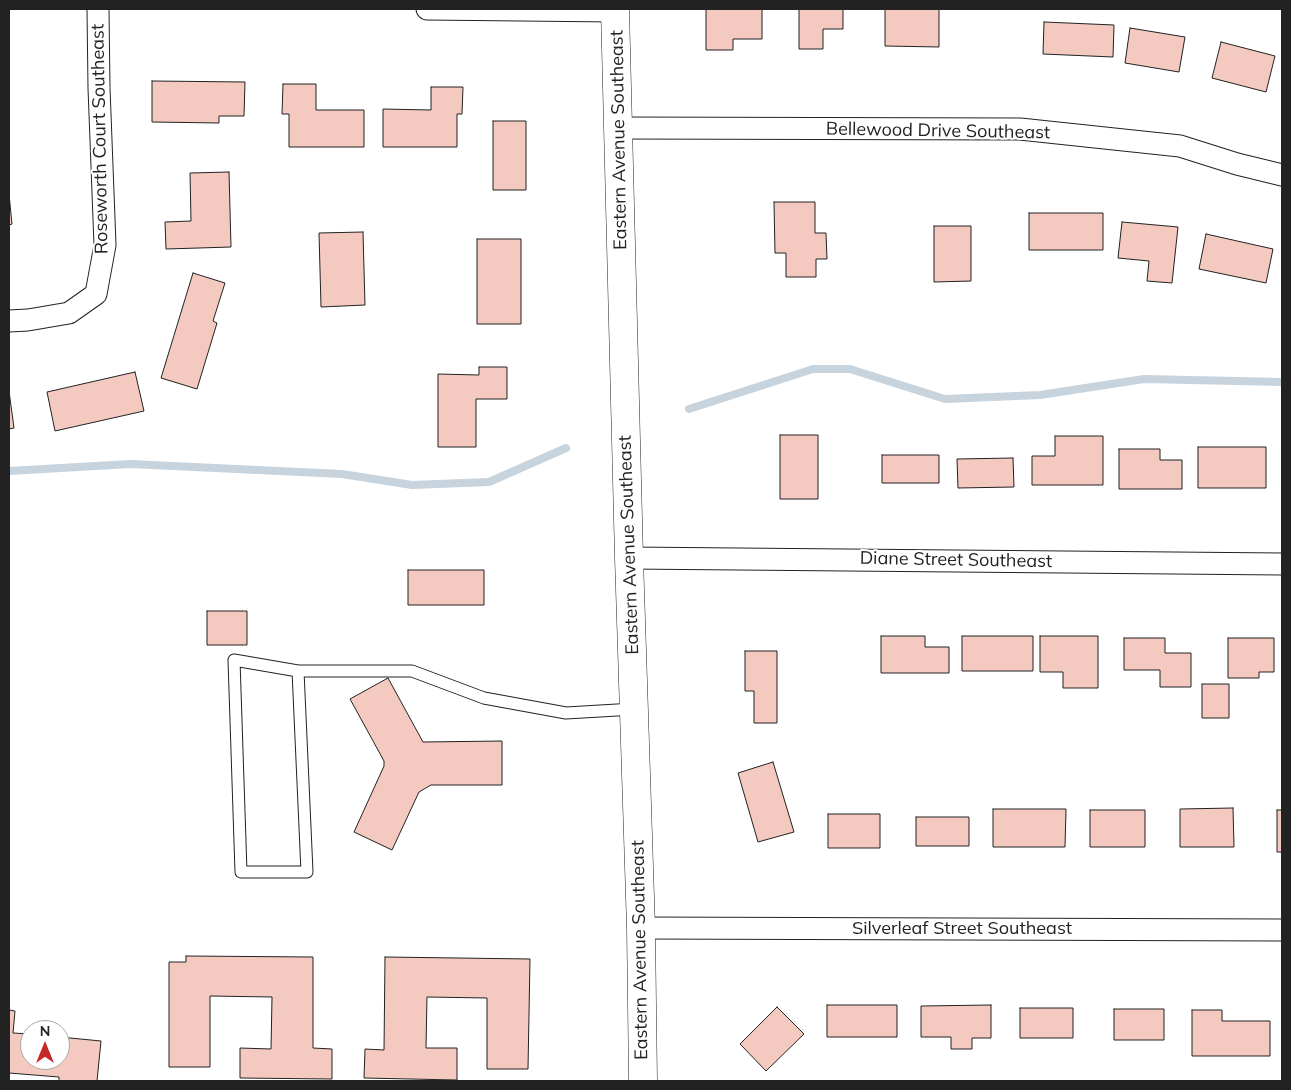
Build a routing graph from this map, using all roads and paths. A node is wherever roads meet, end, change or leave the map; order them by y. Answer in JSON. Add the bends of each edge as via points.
{"nodes":[{"id":1,"x":98,"y":9,"type":"edge"},
{"id":2,"x":427,"y":9,"type":"edge"},
{"id":3,"x":615,"y":10,"type":"edge"},
{"id":4,"x":619,"y":128,"type":"junction"},
{"id":5,"x":1282,"y":175,"type":"edge"},
{"id":6,"x":9,"y":321,"type":"edge"},
{"id":7,"x":629,"y":558,"type":"junction"},
{"id":8,"x":1282,"y":564,"type":"edge"},
{"id":9,"x":298,"y":671,"type":"junction"},
{"id":10,"x":634,"y":709,"type":"junction"},
{"id":11,"x":641,"y":928,"type":"junction"},
{"id":12,"x":1282,"y":930,"type":"edge"},
{"id":13,"x":643,"y":1081,"type":"edge"}],
"edges":[{"from":1,"to":6,"type":"street","name":"Roseworth Court Southeast","via":[[105,245],[96,294],[69,313]]},
{"from":2,"to":3,"type":"street"},
{"from":3,"to":4,"type":"street","name":"Eastern Avenue Southeast"},
{"from":4,"to":5,"type":"street","name":"Bellewood Drive Southeast","via":[[1020,129],[1180,146]]},
{"from":4,"to":7,"type":"street","name":"Eastern Avenue Southeast"},
{"from":7,"to":8,"type":"street","name":"Diane Street Southeast"},
{"from":7,"to":10,"type":"street","name":"Eastern Avenue Southeast"},
{"from":9,"to":9,"type":"lane","via":[[234,660],[241,872],[307,872]]},
{"from":9,"to":10,"type":"lane","via":[[412,671],[484,698],[566,713]]},
{"from":10,"to":11,"type":"street","name":"Eastern Avenue Southeast"},
{"from":11,"to":12,"type":"street","name":"Silverleaf Street Southeast"},
{"from":11,"to":13,"type":"street","name":"Eastern Avenue Southeast"}]}
